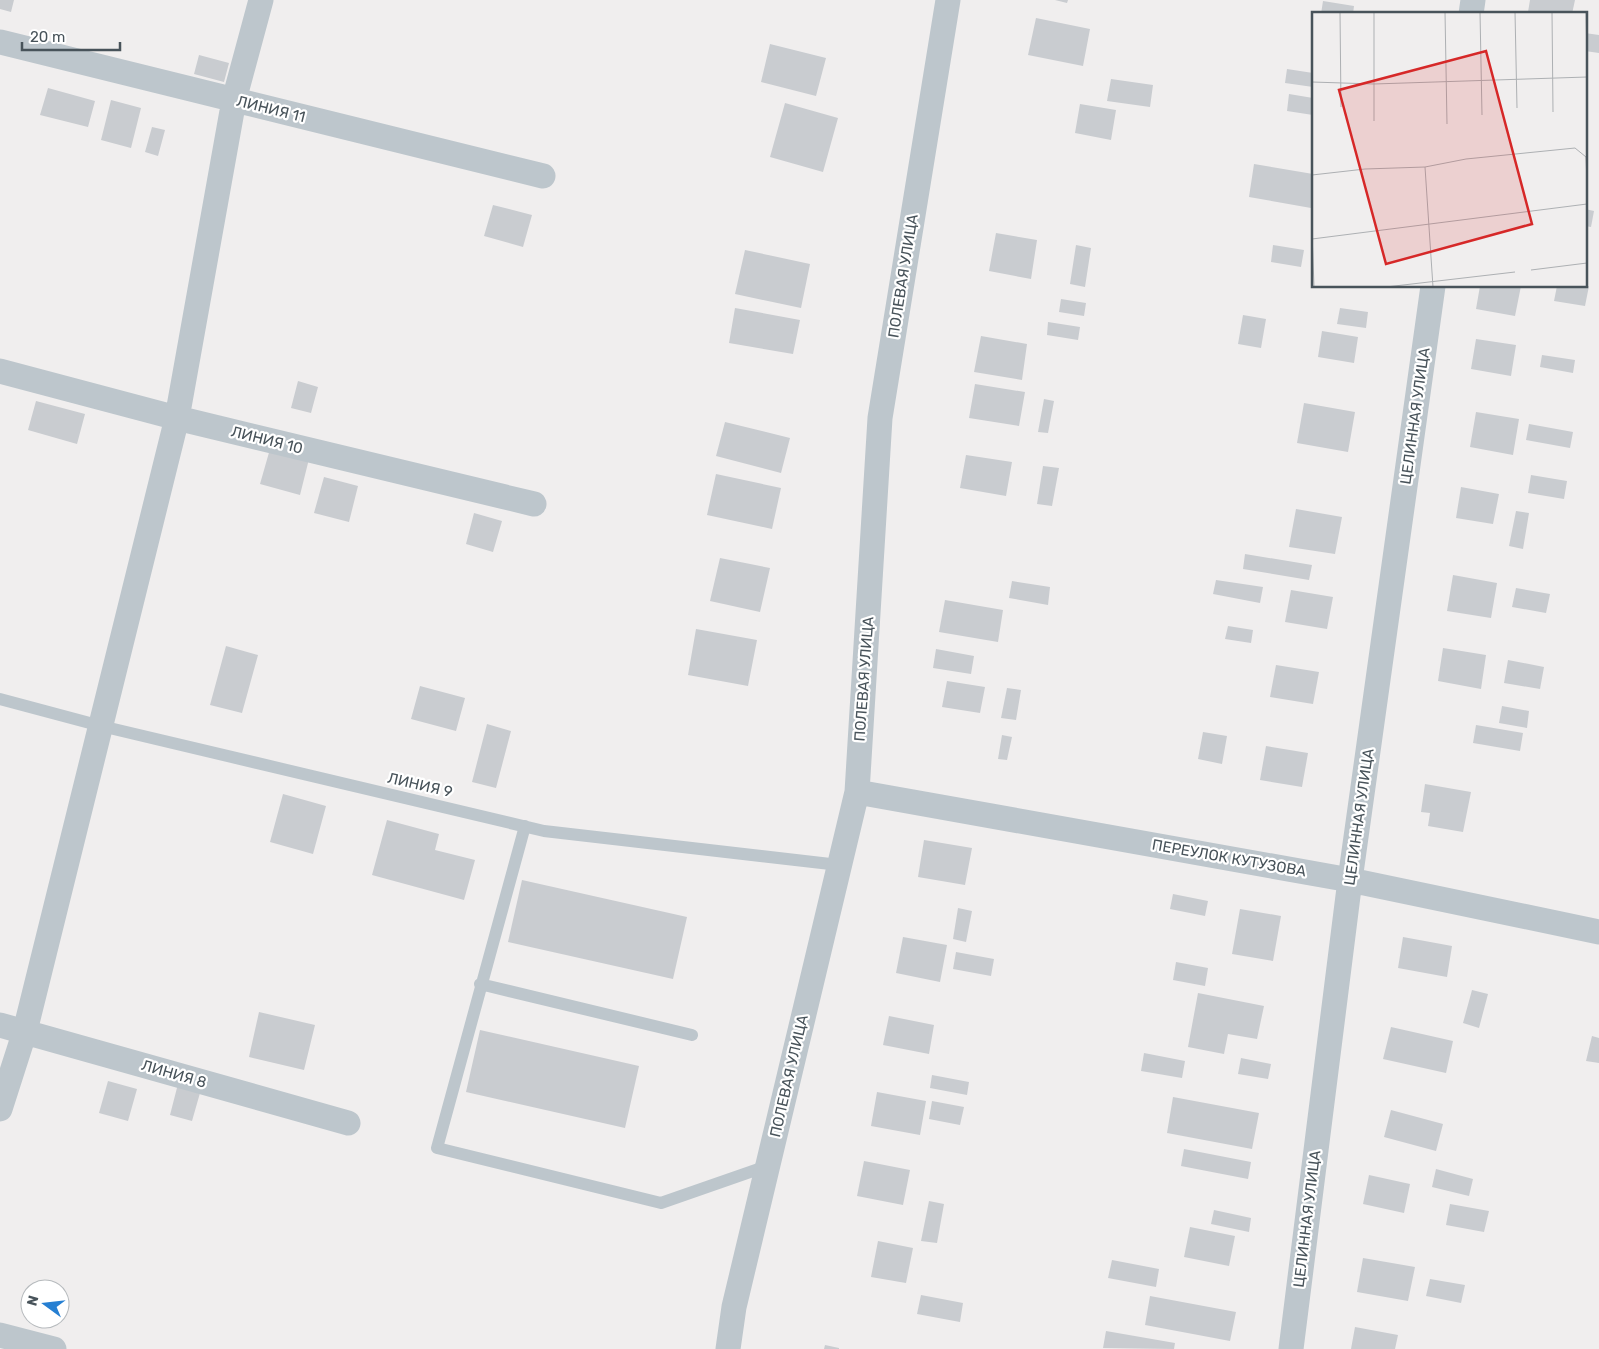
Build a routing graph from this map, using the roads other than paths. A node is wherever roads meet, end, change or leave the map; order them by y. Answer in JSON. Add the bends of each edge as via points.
{"nodes":[{"id":1,"x":261,"y":0,"type":"edge"},
{"id":2,"x":948,"y":0,"type":"edge"},
{"id":3,"x":0,"y":42,"type":"edge"},
{"id":4,"x":234,"y":100,"type":"junction"},
{"id":5,"x":543,"y":176,"type":"dead end"},
{"id":6,"x":1433,"y":288,"type":"edge"},
{"id":7,"x":0,"y":371,"type":"edge"},
{"id":8,"x":177,"y":418,"type":"junction"},
{"id":9,"x":534,"y":504,"type":"dead end"},
{"id":10,"x":0,"y":699,"type":"edge"},
{"id":11,"x":101,"y":726,"type":"junction"},
{"id":12,"x":857,"y":792,"type":"junction"},
{"id":13,"x":524,"y":826,"type":"junction"},
{"id":14,"x":839,"y":865,"type":"junction"},
{"id":15,"x":1350,"y":880,"type":"junction"},
{"id":16,"x":1599,"y":932,"type":"edge"},
{"id":17,"x":480,"y":984,"type":"junction"},
{"id":18,"x":0,"y":1025,"type":"edge"},
{"id":19,"x":25,"y":1031,"type":"junction"},
{"id":20,"x":692,"y":1036,"type":"dead end"},
{"id":21,"x":0,"y":1109,"type":"edge"},
{"id":22,"x":348,"y":1123,"type":"dead end"},
{"id":23,"x":767,"y":1166,"type":"junction"},
{"id":24,"x":0,"y":1335,"type":"edge"},
{"id":25,"x":54,"y":1349,"type":"edge"},
{"id":26,"x":728,"y":1349,"type":"edge"},
{"id":27,"x":1291,"y":1349,"type":"edge"}],
"edges":[{"from":1,"to":4,"type":"street"},
{"from":2,"to":12,"type":"street","name":"ПОЛЕВАЯ УЛИЦА","via":[[880,418]]},
{"from":3,"to":4,"type":"street","name":"ЛИНИЯ 11"},
{"from":4,"to":5,"type":"street","name":"ЛИНИЯ 11"},
{"from":4,"to":8,"type":"street"},
{"from":6,"to":15,"type":"street","name":"ЦЕЛИННАЯ УЛИЦА"},
{"from":7,"to":8,"type":"street","name":"ЛИНИЯ 10"},
{"from":8,"to":9,"type":"street","name":"ЛИНИЯ 10"},
{"from":8,"to":11,"type":"street"},
{"from":10,"to":11,"type":"lane","name":"ЛИНИЯ 9"},
{"from":11,"to":13,"type":"lane","name":"ЛИНИЯ 9"},
{"from":11,"to":19,"type":"street"},
{"from":12,"to":14,"type":"street","name":"ПОЛЕВАЯ УЛИЦА"},
{"from":12,"to":15,"type":"street","name":"ПЕРЕУЛОК КУТУЗОВА"},
{"from":13,"to":14,"type":"lane","name":"ЛИНИЯ 9","via":[[544,831]]},
{"from":13,"to":17,"type":"lane"},
{"from":14,"to":23,"type":"street","name":"ПОЛЕВАЯ УЛИЦА"},
{"from":15,"to":16,"type":"street","name":"ПЕРЕУЛОК КУТУЗОВА"},
{"from":15,"to":27,"type":"street","name":"ЦЕЛИННАЯ УЛИЦА"},
{"from":17,"to":20,"type":"lane"},
{"from":17,"to":23,"type":"lane","via":[[437,1148],[661,1203]]},
{"from":18,"to":19,"type":"street","name":"ЛИНИЯ 8"},
{"from":19,"to":21,"type":"street"},
{"from":19,"to":22,"type":"street","name":"ЛИНИЯ 8"},
{"from":23,"to":26,"type":"street","name":"ПОЛЕВАЯ УЛИЦА","via":[[734,1307]]},
{"from":24,"to":25,"type":"street"}]}
